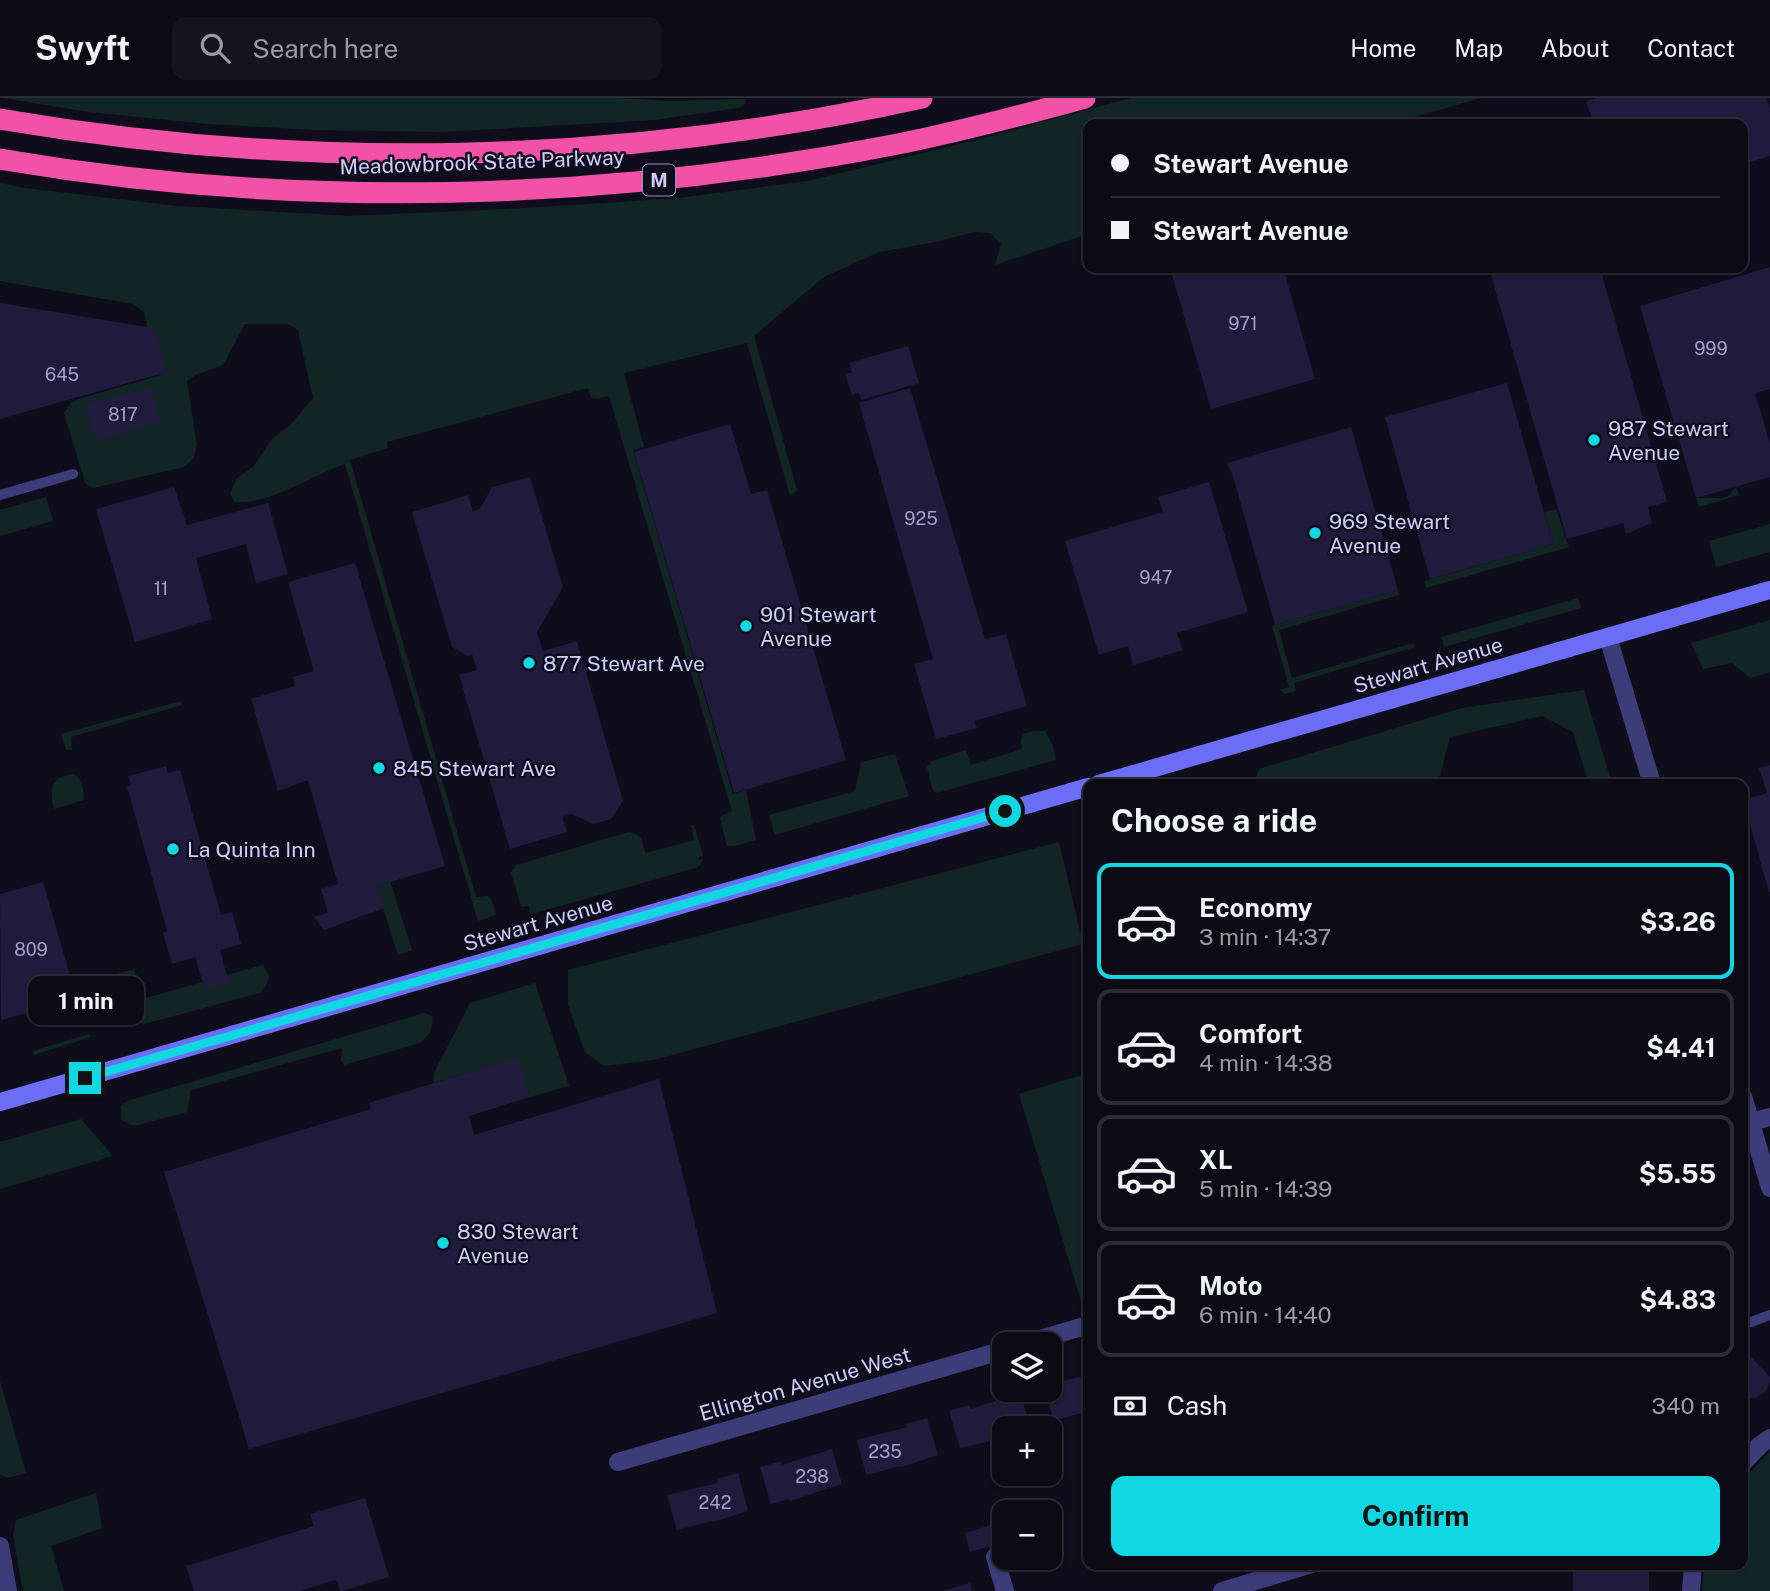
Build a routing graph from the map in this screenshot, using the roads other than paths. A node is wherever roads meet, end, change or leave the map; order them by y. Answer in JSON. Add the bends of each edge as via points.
{"nodes":[{"id":1,"x":922,"y":98,"type":"edge"},
{"id":2,"x":1085,"y":98,"type":"edge"},
{"id":3,"x":0,"y":120,"type":"edge"},
{"id":4,"x":0,"y":159,"type":"edge"},
{"id":5,"x":73,"y":474,"type":"dead end"},
{"id":6,"x":0,"y":495,"type":"edge"},
{"id":7,"x":1770,"y":590,"type":"edge"},
{"id":8,"x":1608,"y":637,"type":"junction"},
{"id":9,"x":1116,"y":779,"type":"edge"},
{"id":10,"x":1651,"y":779,"type":"edge"},
{"id":11,"x":1083,"y":788,"type":"edge"},
{"id":12,"x":0,"y":1102,"type":"edge"},
{"id":13,"x":1770,"y":1117,"type":"edge"},
{"id":14,"x":1748,"y":1123,"type":"edge"},
{"id":15,"x":1748,"y":1126,"type":"edge"},
{"id":16,"x":1770,"y":1188,"type":"edge"},
{"id":17,"x":1770,"y":1315,"type":"edge"},
{"id":18,"x":1748,"y":1323,"type":"edge"},
{"id":19,"x":1083,"y":1326,"type":"edge"},
{"id":20,"x":1062,"y":1333,"type":"edge"},
{"id":21,"x":992,"y":1353,"type":"edge"},
{"id":22,"x":1770,"y":1438,"type":"edge"},
{"id":23,"x":1748,"y":1458,"type":"edge"},
{"id":24,"x":618,"y":1462,"type":"dead end"},
{"id":25,"x":0,"y":1546,"type":"edge"},
{"id":26,"x":999,"y":1570,"type":"edge"},
{"id":27,"x":1292,"y":1570,"type":"edge"},
{"id":28,"x":1693,"y":1570,"type":"edge"},
{"id":29,"x":8,"y":1591,"type":"edge"},
{"id":30,"x":1005,"y":1591,"type":"edge"},
{"id":31,"x":1222,"y":1591,"type":"edge"},
{"id":32,"x":1691,"y":1591,"type":"edge"}],
"edges":[{"from":1,"to":3,"type":"highway","name":"Meadowbrook State Parkway","number":"M","via":[[681,138],[475,153],[235,148]]},
{"from":2,"to":4,"type":"highway","name":"Meadowbrook State Parkway","number":"M","via":[[833,156],[564,188],[428,192],[267,189],[158,181]]},
{"from":5,"to":6,"type":"lane"},
{"from":7,"to":8,"type":"main road","name":"Stewart Avenue"},
{"from":8,"to":9,"type":"main road","name":"Stewart Avenue"},
{"from":8,"to":10,"type":"street"},
{"from":11,"to":12,"type":"main road","name":"Stewart Avenue"},
{"from":13,"to":14,"type":"street"},
{"from":15,"to":16,"type":"street"},
{"from":17,"to":18,"type":"lane"},
{"from":19,"to":20,"type":"street"},
{"from":21,"to":24,"type":"street","name":"Ellington Avenue West"},
{"from":22,"to":23,"type":"street"},
{"from":25,"to":29,"type":"street"},
{"from":26,"to":30,"type":"street"},
{"from":27,"to":31,"type":"street"},
{"from":28,"to":32,"type":"street"}]}
